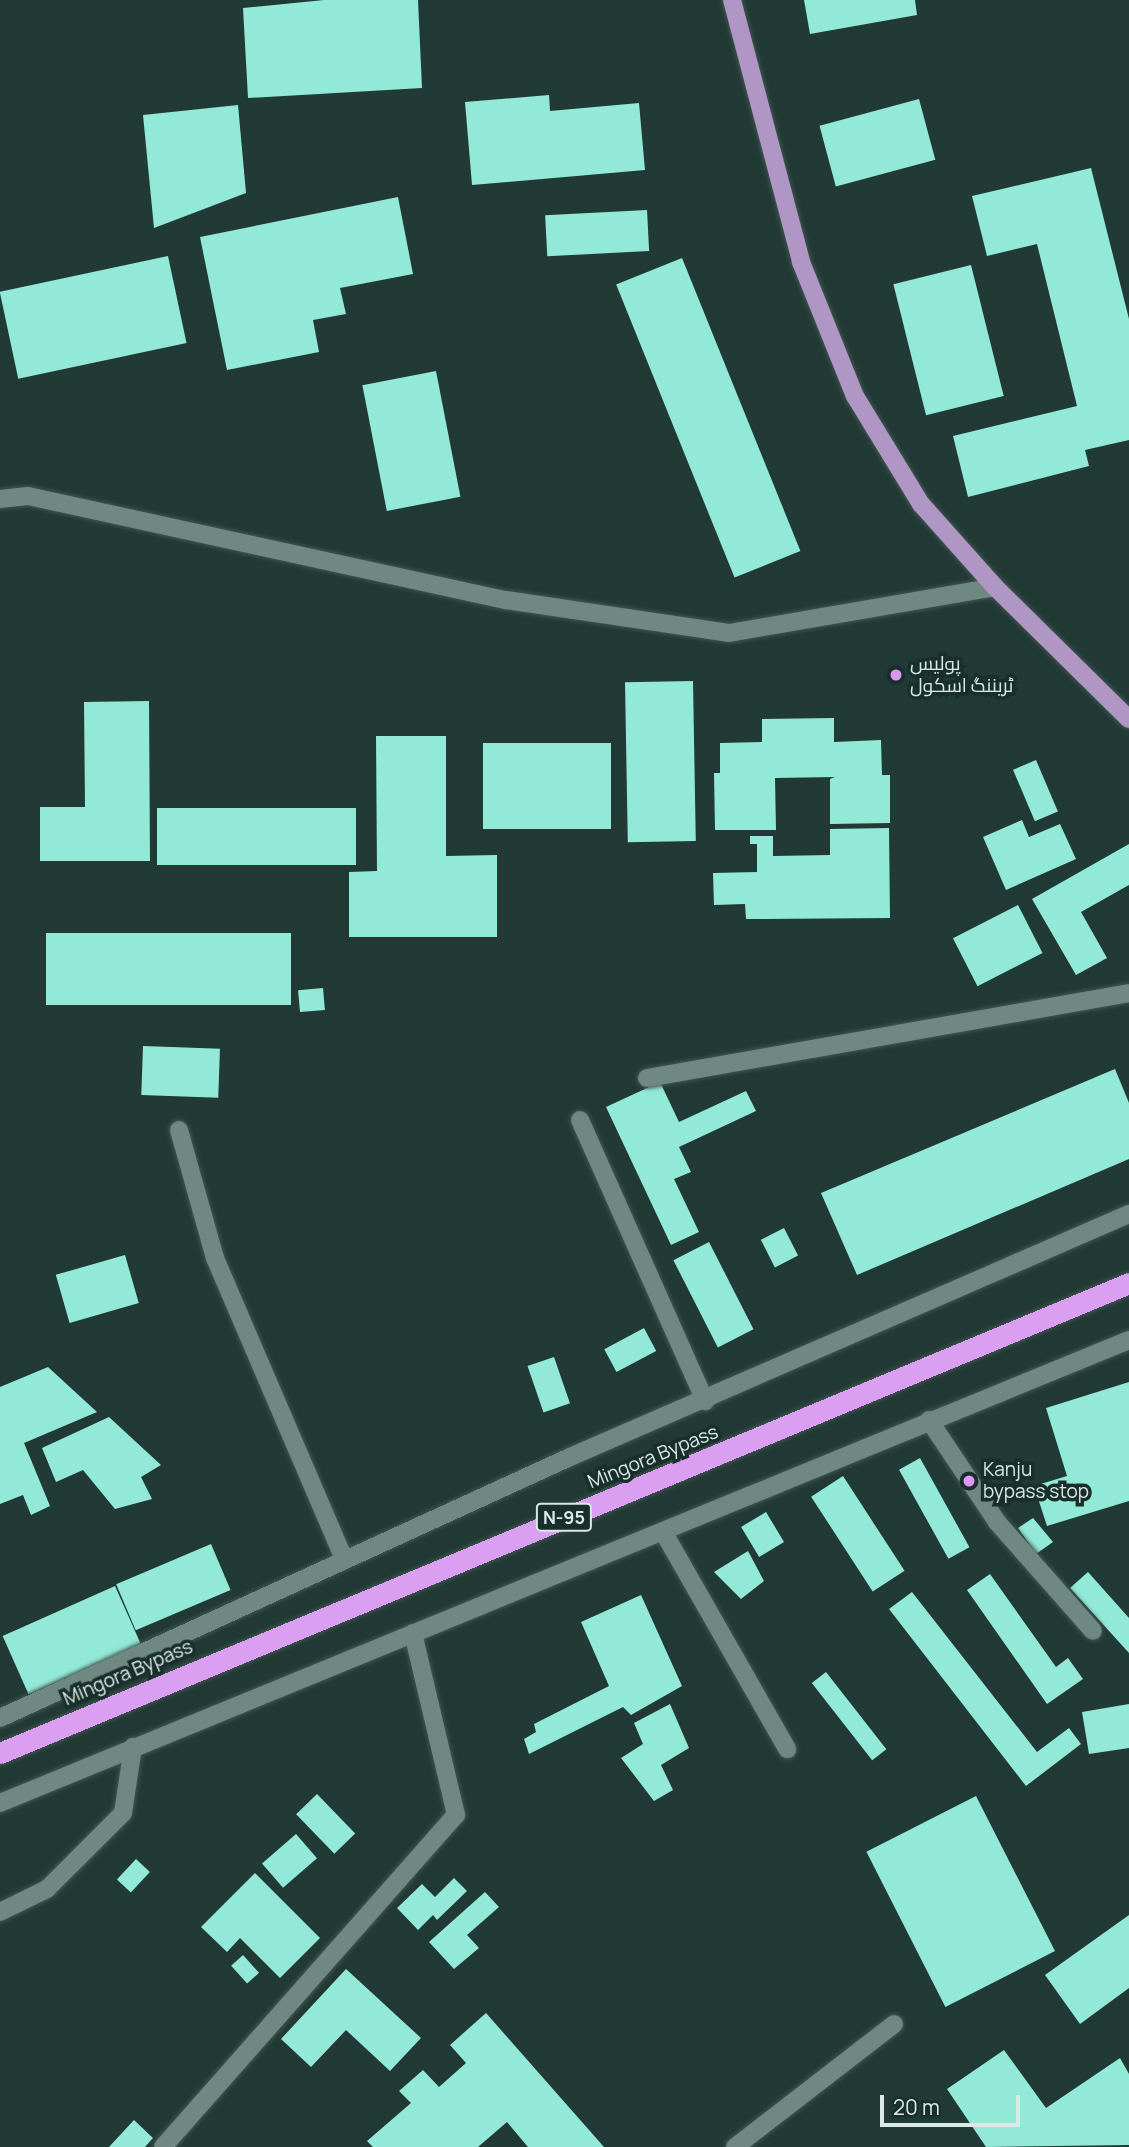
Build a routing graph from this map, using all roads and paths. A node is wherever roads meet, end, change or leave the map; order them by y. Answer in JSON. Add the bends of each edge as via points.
{"nodes":[{"id":1,"x":732,"y":0,"type":"edge"},
{"id":2,"x":0,"y":499,"type":"edge"},
{"id":3,"x":995,"y":587,"type":"junction"},
{"id":4,"x":1129,"y":719,"type":"edge"},
{"id":5,"x":1129,"y":993,"type":"edge"},
{"id":6,"x":647,"y":1078,"type":"dead end"},
{"id":7,"x":580,"y":1120,"type":"dead end"},
{"id":8,"x":178,"y":1130,"type":"dead end"},
{"id":9,"x":1129,"y":1214,"type":"edge"},
{"id":10,"x":1129,"y":1283,"type":"edge"},
{"id":11,"x":1129,"y":1340,"type":"edge"},
{"id":12,"x":705,"y":1401,"type":"junction"},
{"id":13,"x":929,"y":1420,"type":"junction"},
{"id":14,"x":664,"y":1533,"type":"junction"},
{"id":15,"x":344,"y":1559,"type":"junction"},
{"id":16,"x":1093,"y":1631,"type":"dead end"},
{"id":17,"x":413,"y":1633,"type":"junction"},
{"id":18,"x":0,"y":1718,"type":"edge"},
{"id":19,"x":133,"y":1747,"type":"junction"},
{"id":20,"x":787,"y":1749,"type":"dead end"},
{"id":21,"x":0,"y":1753,"type":"edge"},
{"id":22,"x":0,"y":1803,"type":"edge"},
{"id":23,"x":0,"y":1912,"type":"edge"},
{"id":24,"x":894,"y":2024,"type":"dead end"},
{"id":25,"x":163,"y":2147,"type":"edge"},
{"id":26,"x":735,"y":2147,"type":"edge"}],
"edges":[{"from":1,"to":3,"type":"main road","via":[[801,262],[855,396],[920,503]]},
{"from":2,"to":3,"type":"street","via":[[28,496],[506,600],[729,633]]},
{"from":3,"to":4,"type":"main road"},
{"from":5,"to":6,"type":"street"},
{"from":7,"to":12,"type":"street"},
{"from":8,"to":15,"type":"street","via":[[215,1258],[264,1382]]},
{"from":9,"to":12,"type":"street"},
{"from":10,"to":21,"type":"highway","name":"Mingora Bypass","number":"N-95"},
{"from":11,"to":13,"type":"street"},
{"from":12,"to":15,"type":"street"},
{"from":13,"to":14,"type":"street"},
{"from":13,"to":16,"type":"street","via":[[997,1522]]},
{"from":14,"to":17,"type":"street"},
{"from":14,"to":20,"type":"street"},
{"from":15,"to":18,"type":"street"},
{"from":17,"to":19,"type":"street"},
{"from":17,"to":25,"type":"street","via":[[456,1815]]},
{"from":19,"to":22,"type":"street"},
{"from":19,"to":23,"type":"street","via":[[123,1813],[47,1889]]},
{"from":24,"to":26,"type":"street"}]}
